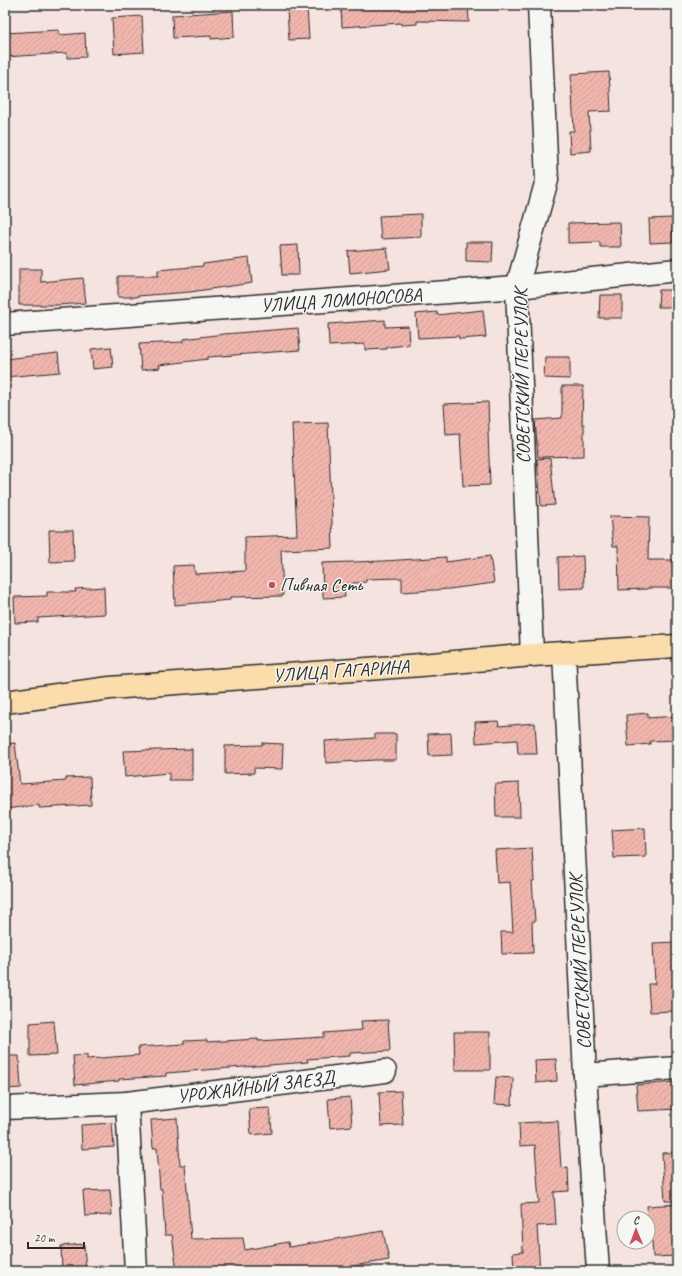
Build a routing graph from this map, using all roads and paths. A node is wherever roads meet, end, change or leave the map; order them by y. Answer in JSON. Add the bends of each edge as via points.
{"nodes":[{"id":1,"x":539,"y":5,"type":"edge"},
{"id":2,"x":677,"y":270,"type":"edge"},
{"id":3,"x":517,"y":287,"type":"junction"},
{"id":4,"x":5,"y":324,"type":"edge"},
{"id":5,"x":677,"y":646,"type":"edge"},
{"id":6,"x":564,"y":653,"type":"junction"},
{"id":7,"x":532,"y":655,"type":"junction"},
{"id":8,"x":5,"y":702,"type":"edge"},
{"id":9,"x":677,"y":1068,"type":"edge"},
{"id":10,"x":385,"y":1071,"type":"dead end"},
{"id":11,"x":585,"y":1075,"type":"junction"},
{"id":12,"x":127,"y":1103,"type":"junction"},
{"id":13,"x":5,"y":1108,"type":"edge"},
{"id":14,"x":136,"y":1271,"type":"edge"},
{"id":15,"x":598,"y":1271,"type":"edge"}],
"edges":[{"from":1,"to":3,"type":"street","name":"СОВЕТСКИЙ ПЕРЕУЛОК","via":[[547,180]]},
{"from":2,"to":3,"type":"street","name":"УЛИЦА ЛОМОНОСОВА"},
{"from":3,"to":4,"type":"street","name":"УЛИЦА ЛОМОНОСОВА"},
{"from":3,"to":7,"type":"street","name":"СОВЕТСКИЙ ПЕРЕУЛОК"},
{"from":5,"to":6,"type":"main road","name":"УЛИЦА ГАГАРИНА"},
{"from":6,"to":7,"type":"main road","name":"УЛИЦА ГАГАРИНА"},
{"from":6,"to":11,"type":"street","name":"СОВЕТСКИЙ ПЕРЕУЛОК"},
{"from":7,"to":8,"type":"main road","name":"УЛИЦА ГАГАРИНА","via":[[110,688]]},
{"from":9,"to":11,"type":"street"},
{"from":10,"to":12,"type":"street","name":"УРОЖАЙНЫЙ ЗАЕЗД"},
{"from":11,"to":15,"type":"street","name":"СОВЕТСКИЙ ПЕРЕУЛОК"},
{"from":12,"to":13,"type":"street","name":"УРОЖАЙНЫЙ ЗАЕЗД"},
{"from":12,"to":14,"type":"street"}]}
